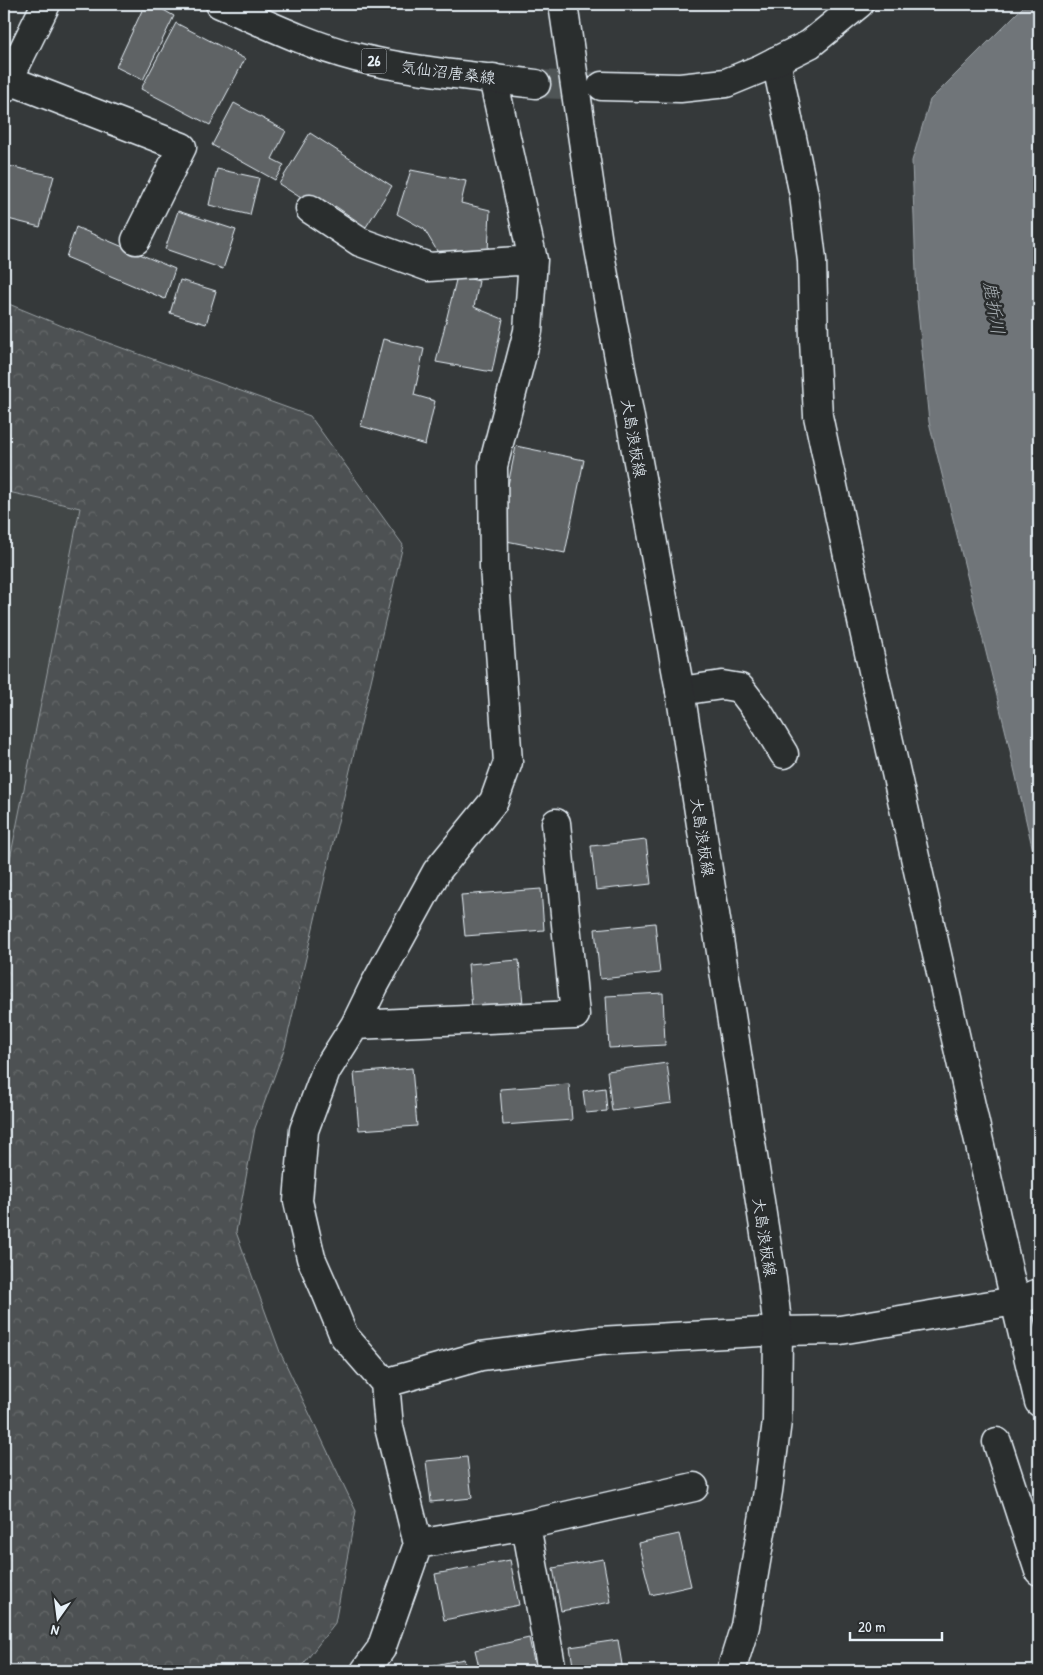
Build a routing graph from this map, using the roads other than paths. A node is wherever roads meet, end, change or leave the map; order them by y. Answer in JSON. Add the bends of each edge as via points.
{"nodes":[{"id":1,"x":46,"y":4,"type":"edge"},
{"id":2,"x":220,"y":4,"type":"edge"},
{"id":3,"x":562,"y":4,"type":"edge"},
{"id":4,"x":858,"y":4,"type":"edge"},
{"id":5,"x":776,"y":61,"type":"junction"},
{"id":6,"x":493,"y":78,"type":"junction"},
{"id":7,"x":5,"y":82,"type":"edge"},
{"id":8,"x":536,"y":84,"type":"tunnel mouth"},
{"id":9,"x":602,"y":86,"type":"tunnel mouth"},
{"id":10,"x":310,"y":209,"type":"dead end"},
{"id":11,"x":136,"y":240,"type":"dead end"},
{"id":12,"x":533,"y":260,"type":"junction"},
{"id":13,"x":680,"y":691,"type":"junction"},
{"id":14,"x":784,"y":754,"type":"dead end"},
{"id":15,"x":556,"y":823,"type":"dead end"},
{"id":16,"x":355,"y":1025,"type":"junction"},
{"id":17,"x":1027,"y":1297,"type":"edge"},
{"id":18,"x":778,"y":1331,"type":"junction"},
{"id":19,"x":385,"y":1383,"type":"junction"},
{"id":20,"x":1039,"y":1402,"type":"edge"},
{"id":21,"x":997,"y":1442,"type":"dead end"},
{"id":22,"x":694,"y":1487,"type":"dead end"},
{"id":23,"x":526,"y":1525,"type":"junction"},
{"id":24,"x":418,"y":1544,"type":"junction"},
{"id":25,"x":1039,"y":1571,"type":"edge"},
{"id":26,"x":385,"y":1660,"type":"edge"},
{"id":27,"x":365,"y":1671,"type":"edge"},
{"id":28,"x":552,"y":1671,"type":"edge"},
{"id":29,"x":731,"y":1671,"type":"edge"}],
"edges":[{"from":1,"to":7,"type":"street"},
{"from":2,"to":6,"type":"street","name":"気仙沼唐桑線","number":"26","via":[[354,56],[414,70]]},
{"from":3,"to":13,"type":"street","name":"大島浪板線","via":[[598,243]]},
{"from":4,"to":5,"type":"street","via":[[810,44]]},
{"from":5,"to":9,"type":"street","via":[[726,83],[680,88]]},
{"from":5,"to":17,"type":"street","via":[[804,195],[812,260],[818,416],[868,644]]},
{"from":6,"to":8,"type":"street","name":"気仙沼唐桑線","number":"26"},
{"from":6,"to":12,"type":"street"},
{"from":7,"to":11,"type":"street","via":[[182,147]]},
{"from":10,"to":12,"type":"street","via":[[360,242],[429,267]]},
{"from":12,"to":16,"type":"street","via":[[528,331],[493,466],[494,567],[508,762],[494,801],[437,871]]},
{"from":13,"to":14,"type":"street","via":[[722,685],[740,688]]},
{"from":13,"to":18,"type":"street","name":"大島浪板線"},
{"from":15,"to":16,"type":"street","via":[[575,1015]]},
{"from":16,"to":19,"type":"street","via":[[326,1071],[304,1130],[298,1201],[311,1258],[344,1336]]},
{"from":17,"to":18,"type":"street","via":[[840,1330]]},
{"from":17,"to":20,"type":"street"},
{"from":18,"to":19,"type":"street","via":[[599,1341],[481,1356]]},
{"from":18,"to":29,"type":"street","name":"大島浪板線","via":[[777,1421],[769,1482],[745,1626]]},
{"from":19,"to":24,"type":"street","via":[[389,1427]]},
{"from":21,"to":25,"type":"street"},
{"from":22,"to":23,"type":"street"},
{"from":23,"to":24,"type":"street"},
{"from":23,"to":28,"type":"street"},
{"from":24,"to":26,"type":"street"},
{"from":26,"to":27,"type":"street"}]}
